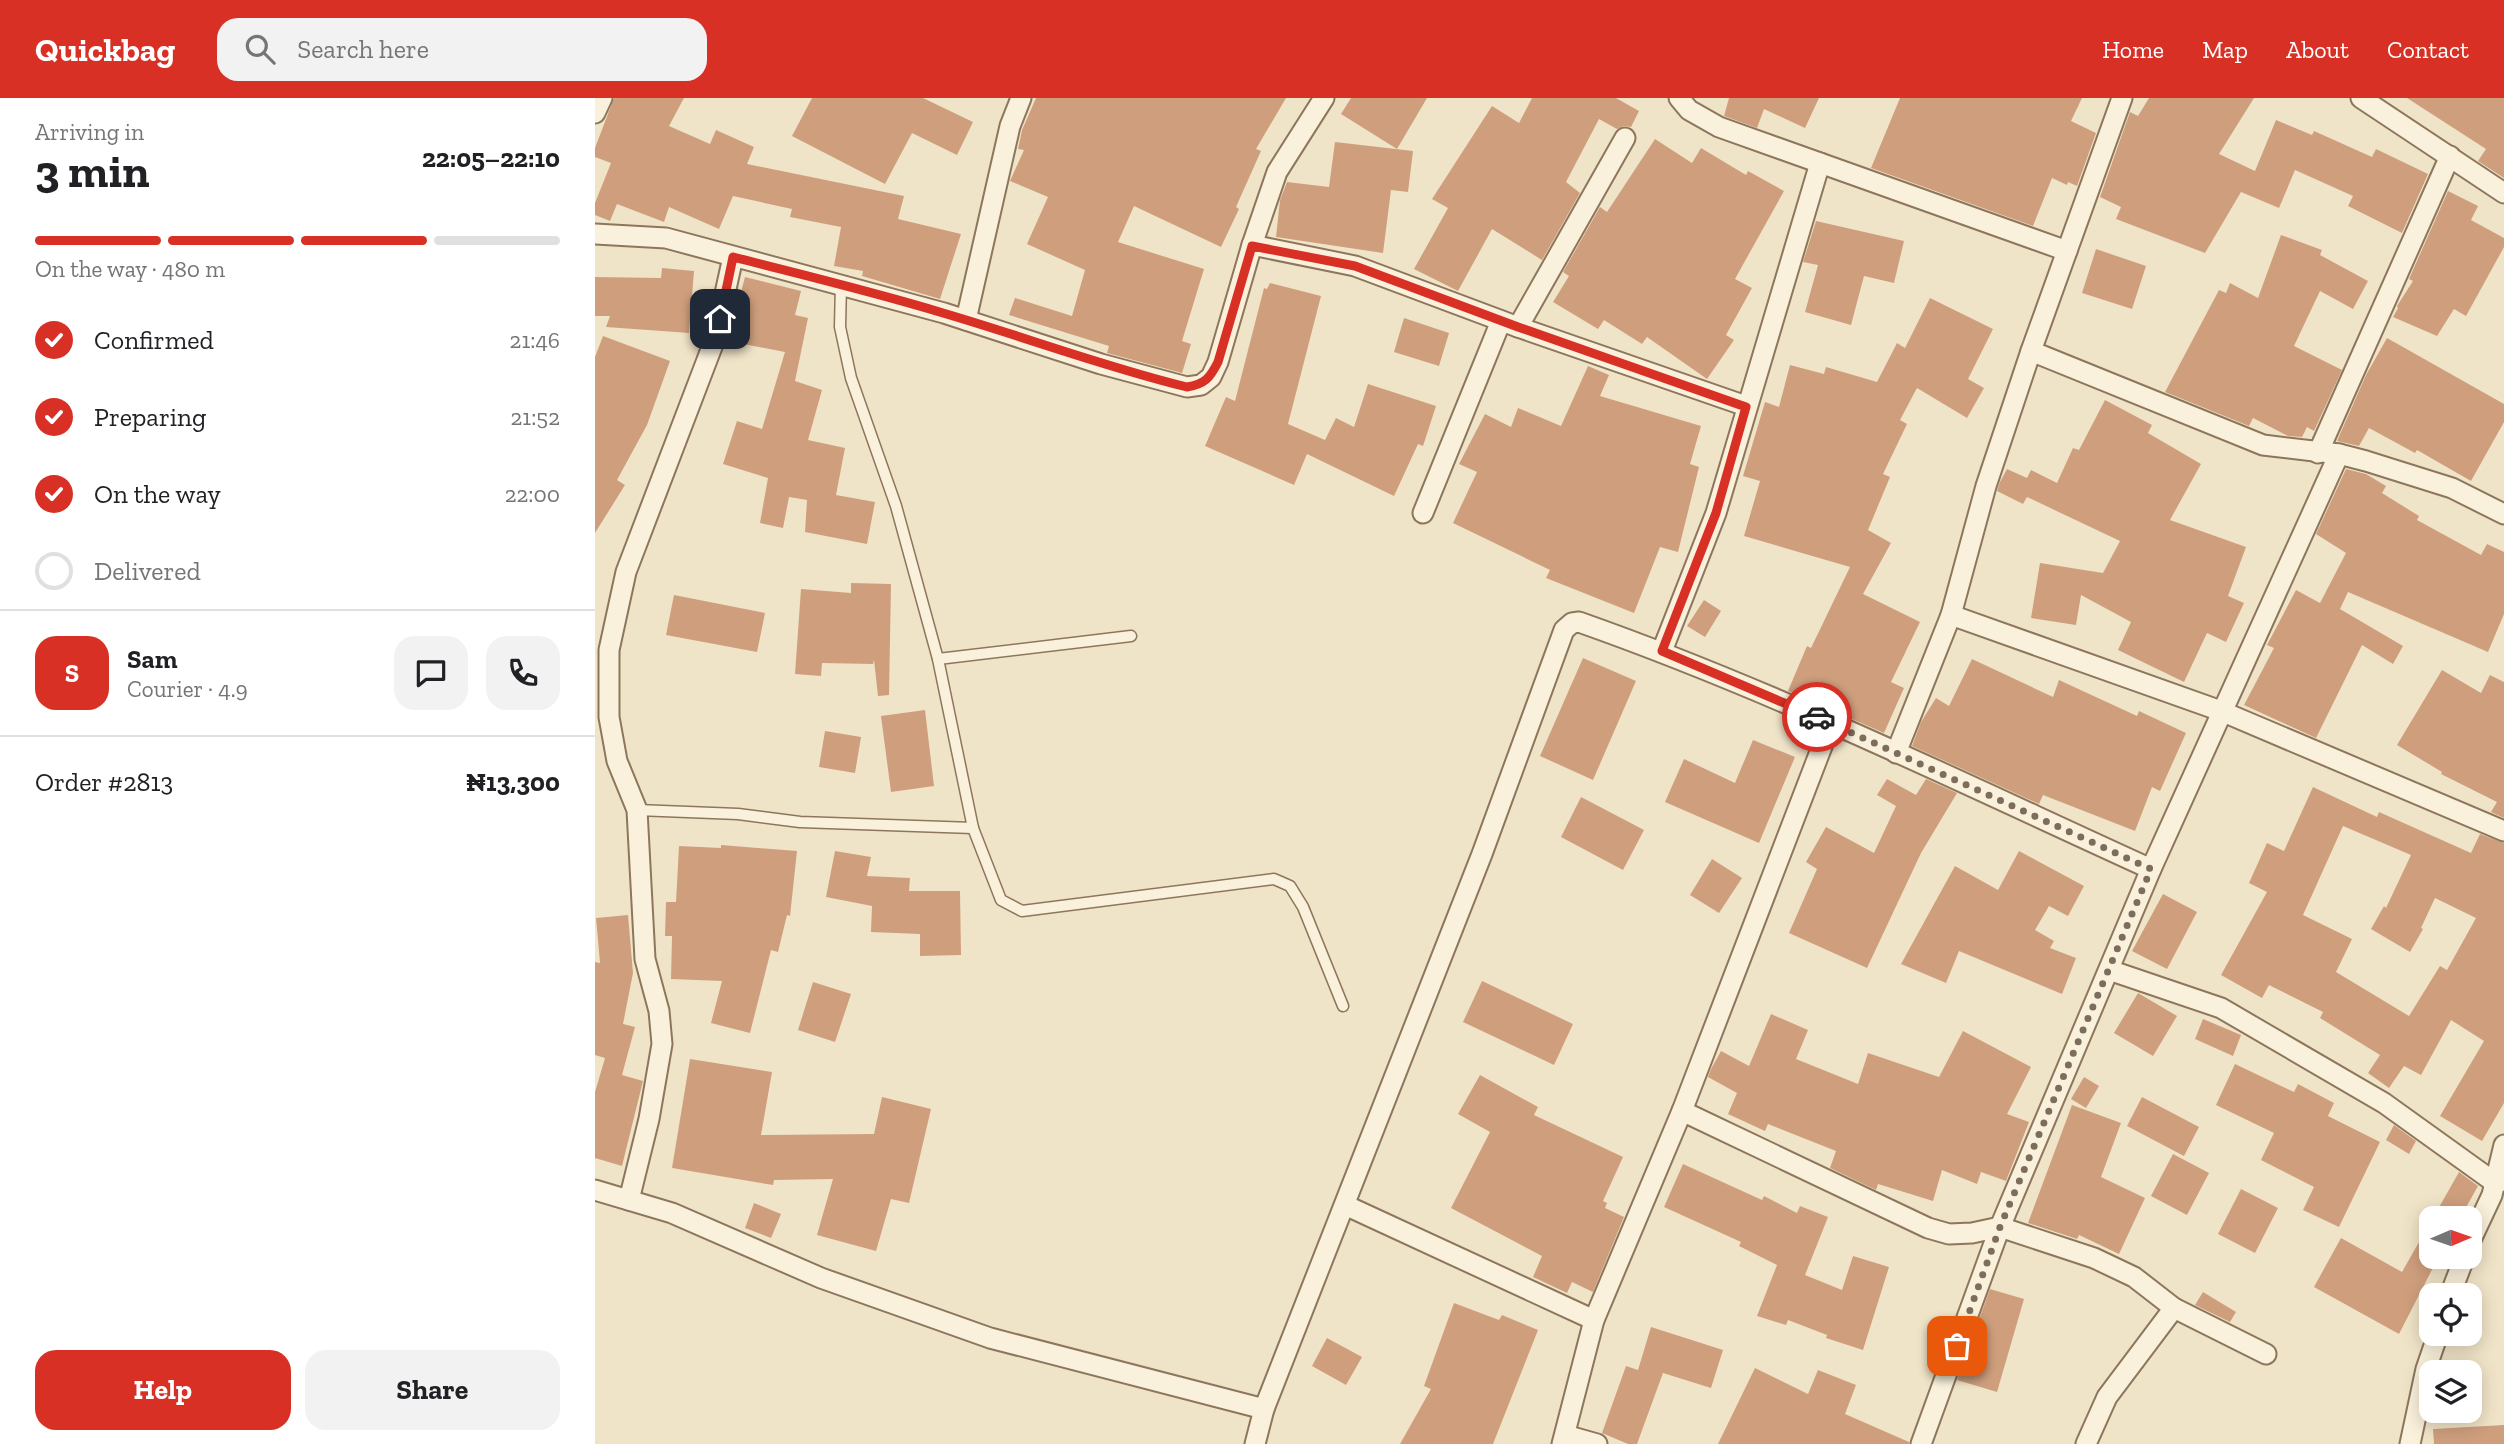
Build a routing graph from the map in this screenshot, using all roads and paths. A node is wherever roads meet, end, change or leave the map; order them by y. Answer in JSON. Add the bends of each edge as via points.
{"nodes":[{"id":1,"x":602,"y":98,"type":"edge"},
{"id":2,"x":1021,"y":98,"type":"edge"},
{"id":3,"x":1324,"y":98,"type":"edge"},
{"id":4,"x":1679,"y":98,"type":"edge"},
{"id":5,"x":2122,"y":98,"type":"edge"},
{"id":6,"x":2361,"y":98,"type":"edge"},
{"id":7,"x":2388,"y":106,"type":"edge"},
{"id":8,"x":595,"y":113,"type":"edge"},
{"id":9,"x":1625,"y":138,"type":"dead end"},
{"id":10,"x":2450,"y":156,"type":"junction"},
{"id":11,"x":1820,"y":163,"type":"junction"},
{"id":12,"x":2504,"y":193,"type":"edge"},
{"id":13,"x":595,"y":234,"type":"edge"},
{"id":14,"x":1252,"y":246,"type":"junction"},
{"id":15,"x":2067,"y":251,"type":"junction"},
{"id":16,"x":733,"y":257,"type":"junction"},
{"id":17,"x":841,"y":284,"type":"junction"},
{"id":18,"x":966,"y":320,"type":"junction"},
{"id":19,"x":1510,"y":324,"type":"junction"},
{"id":20,"x":2031,"y":351,"type":"junction"},
{"id":21,"x":1746,"y":407,"type":"junction"},
{"id":22,"x":2319,"y":453,"type":"junction"},
{"id":23,"x":2339,"y":454,"type":"junction"},
{"id":24,"x":1423,"y":513,"type":"dead end"},
{"id":25,"x":2504,"y":514,"type":"edge"},
{"id":26,"x":1951,"y":615,"type":"junction"},
{"id":27,"x":1131,"y":636,"type":"dead end"},
{"id":28,"x":1662,"y":651,"type":"junction"},
{"id":29,"x":938,"y":659,"type":"junction"},
{"id":30,"x":2221,"y":711,"type":"junction"},
{"id":31,"x":1831,"y":723,"type":"junction"},
{"id":32,"x":1896,"y":753,"type":"junction"},
{"id":33,"x":636,"y":810,"type":"junction"},
{"id":34,"x":973,"y":828,"type":"junction"},
{"id":35,"x":2504,"y":831,"type":"edge"},
{"id":36,"x":2151,"y":869,"type":"junction"},
{"id":37,"x":2109,"y":970,"type":"junction"},
{"id":38,"x":1343,"y":1006,"type":"dead end"},
{"id":39,"x":1682,"y":1111,"type":"junction"},
{"id":40,"x":2504,"y":1145,"type":"edge"},
{"id":41,"x":2499,"y":1182,"type":"edge"},
{"id":42,"x":595,"y":1190,"type":"edge"},
{"id":43,"x":629,"y":1200,"type":"junction"},
{"id":44,"x":1345,"y":1205,"type":"junction"},
{"id":45,"x":2482,"y":1216,"type":"edge"},
{"id":46,"x":2000,"y":1227,"type":"junction"},
{"id":47,"x":2174,"y":1308,"type":"junction"},
{"id":48,"x":1594,"y":1320,"type":"junction"},
{"id":49,"x":2434,"y":1346,"type":"edge"},
{"id":50,"x":2266,"y":1354,"type":"dead end"},
{"id":51,"x":1264,"y":1409,"type":"junction"},
{"id":52,"x":1563,"y":1439,"type":"edge"},
{"id":53,"x":1255,"y":1444,"type":"edge"},
{"id":54,"x":1597,"y":1444,"type":"edge"},
{"id":55,"x":1921,"y":1444,"type":"edge"},
{"id":56,"x":2085,"y":1444,"type":"edge"},
{"id":57,"x":2410,"y":1444,"type":"edge"}],
"edges":[{"from":1,"to":8,"type":"street"},
{"from":2,"to":18,"type":"street","via":[[1010,125]]},
{"from":3,"to":14,"type":"street","via":[[1277,172]]},
{"from":4,"to":11,"type":"street","via":[[1689,110],[1719,127]]},
{"from":5,"to":15,"type":"street"},
{"from":6,"to":7,"type":"street"},
{"from":7,"to":10,"type":"street"},
{"from":9,"to":19,"type":"street"},
{"from":10,"to":12,"type":"street"},
{"from":10,"to":22,"type":"street"},
{"from":11,"to":15,"type":"street"},
{"from":11,"to":21,"type":"street"},
{"from":13,"to":16,"type":"street","via":[[666,238]]},
{"from":14,"to":18,"type":"street","via":[[1218,362],[1201,385],[1187,387],[1152,379]]},
{"from":14,"to":19,"type":"street","via":[[1355,266]]},
{"from":15,"to":20,"type":"street"},
{"from":16,"to":17,"type":"street"},
{"from":16,"to":33,"type":"street","via":[[715,339],[626,572],[609,650],[609,717],[617,761]]},
{"from":17,"to":18,"type":"street"},
{"from":17,"to":29,"type":"lane","via":[[840,327],[851,378],[896,506]]},
{"from":19,"to":21,"type":"street"},
{"from":19,"to":24,"type":"street"},
{"from":20,"to":22,"type":"street","via":[[2263,445]]},
{"from":20,"to":26,"type":"street","via":[[1986,486]]},
{"from":21,"to":28,"type":"street","via":[[1716,513]]},
{"from":22,"to":23,"type":"street"},
{"from":23,"to":25,"type":"street","via":[[2452,488]]},
{"from":23,"to":30,"type":"street"},
{"from":26,"to":30,"type":"street"},
{"from":26,"to":32,"type":"street"},
{"from":27,"to":29,"type":"lane"},
{"from":28,"to":31,"type":"street"},
{"from":28,"to":44,"type":"street","via":[[1579,622],[1564,630]]},
{"from":29,"to":34,"type":"lane"},
{"from":30,"to":35,"type":"street"},
{"from":30,"to":36,"type":"street"},
{"from":31,"to":32,"type":"street"},
{"from":31,"to":39,"type":"street"},
{"from":32,"to":36,"type":"street"},
{"from":33,"to":34,"type":"lane"},
{"from":33,"to":43,"type":"street","via":[[645,959],[663,1044]]},
{"from":34,"to":38,"type":"lane","via":[[1001,900],[1022,911],[1274,879],[1290,886]]},
{"from":36,"to":37,"type":"street"},
{"from":37,"to":41,"type":"street","via":[[2221,1008],[2384,1103]]},
{"from":37,"to":46,"type":"street"},
{"from":39,"to":46,"type":"street","via":[[1928,1228],[1949,1234]]},
{"from":39,"to":48,"type":"street"},
{"from":40,"to":41,"type":"street"},
{"from":41,"to":45,"type":"street"},
{"from":42,"to":43,"type":"street"},
{"from":43,"to":51,"type":"street","via":[[672,1213],[821,1278],[990,1338]]},
{"from":44,"to":48,"type":"street"},
{"from":44,"to":51,"type":"street"},
{"from":46,"to":47,"type":"street","via":[[2104,1263],[2134,1277]]},
{"from":46,"to":55,"type":"street"},
{"from":47,"to":50,"type":"street"},
{"from":47,"to":56,"type":"street","via":[[2107,1397]]},
{"from":48,"to":52,"type":"street"},
{"from":49,"to":57,"type":"street"},
{"from":51,"to":53,"type":"street"},
{"from":52,"to":54,"type":"street"}]}
